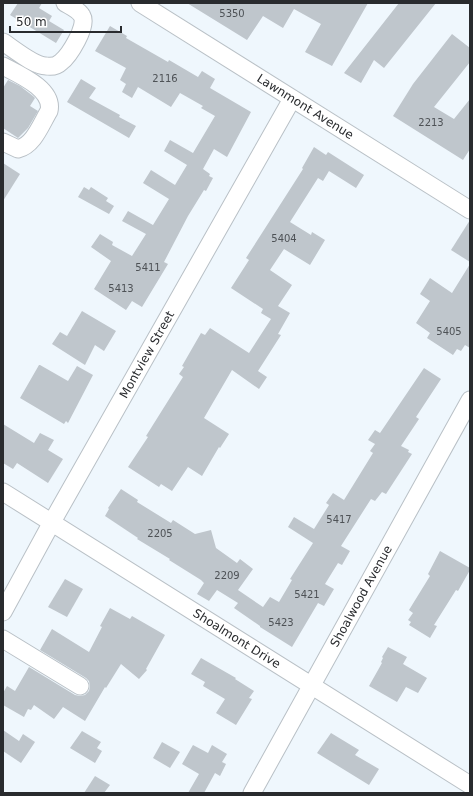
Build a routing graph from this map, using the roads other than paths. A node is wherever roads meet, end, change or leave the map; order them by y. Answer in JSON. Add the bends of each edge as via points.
{"nodes":[{"id":1,"x":65,"y":3,"type":"edge"},
{"id":2,"x":140,"y":3,"type":"edge"},
{"id":3,"x":3,"y":42,"type":"edge"},
{"id":4,"x":3,"y":66,"type":"edge"},
{"id":5,"x":292,"y":99,"type":"junction"},
{"id":6,"x":3,"y":142,"type":"edge"},
{"id":7,"x":470,"y":210,"type":"edge"},
{"id":8,"x":470,"y":400,"type":"edge"},
{"id":9,"x":3,"y":492,"type":"edge"},
{"id":10,"x":52,"y":522,"type":"junction"},
{"id":11,"x":3,"y":612,"type":"edge"},
{"id":12,"x":3,"y":639,"type":"edge"},
{"id":13,"x":80,"y":686,"type":"dead end"},
{"id":14,"x":311,"y":686,"type":"junction"},
{"id":15,"x":470,"y":785,"type":"edge"},
{"id":16,"x":252,"y":793,"type":"edge"}],
"edges":[{"from":1,"to":3,"type":"street","via":[[82,16],[84,22],[60,63],[44,66]]},
{"from":2,"to":5,"type":"street","name":"Lawnmont Avenue"},
{"from":4,"to":6,"type":"street","via":[[34,83],[48,99],[50,107],[25,147],[18,149]]},
{"from":5,"to":7,"type":"street","name":"Lawnmont Avenue"},
{"from":5,"to":10,"type":"street","name":"Montview Street"},
{"from":8,"to":14,"type":"street","name":"Shoalwood Avenue"},
{"from":9,"to":10,"type":"street","name":"Shoalmont Drive"},
{"from":10,"to":11,"type":"street","name":"Montview Street"},
{"from":10,"to":14,"type":"street","name":"Shoalmont Drive"},
{"from":12,"to":13,"type":"street"},
{"from":14,"to":15,"type":"street","name":"Shoalmont Drive"},
{"from":14,"to":16,"type":"street","name":"Shoalwood Avenue"}]}
